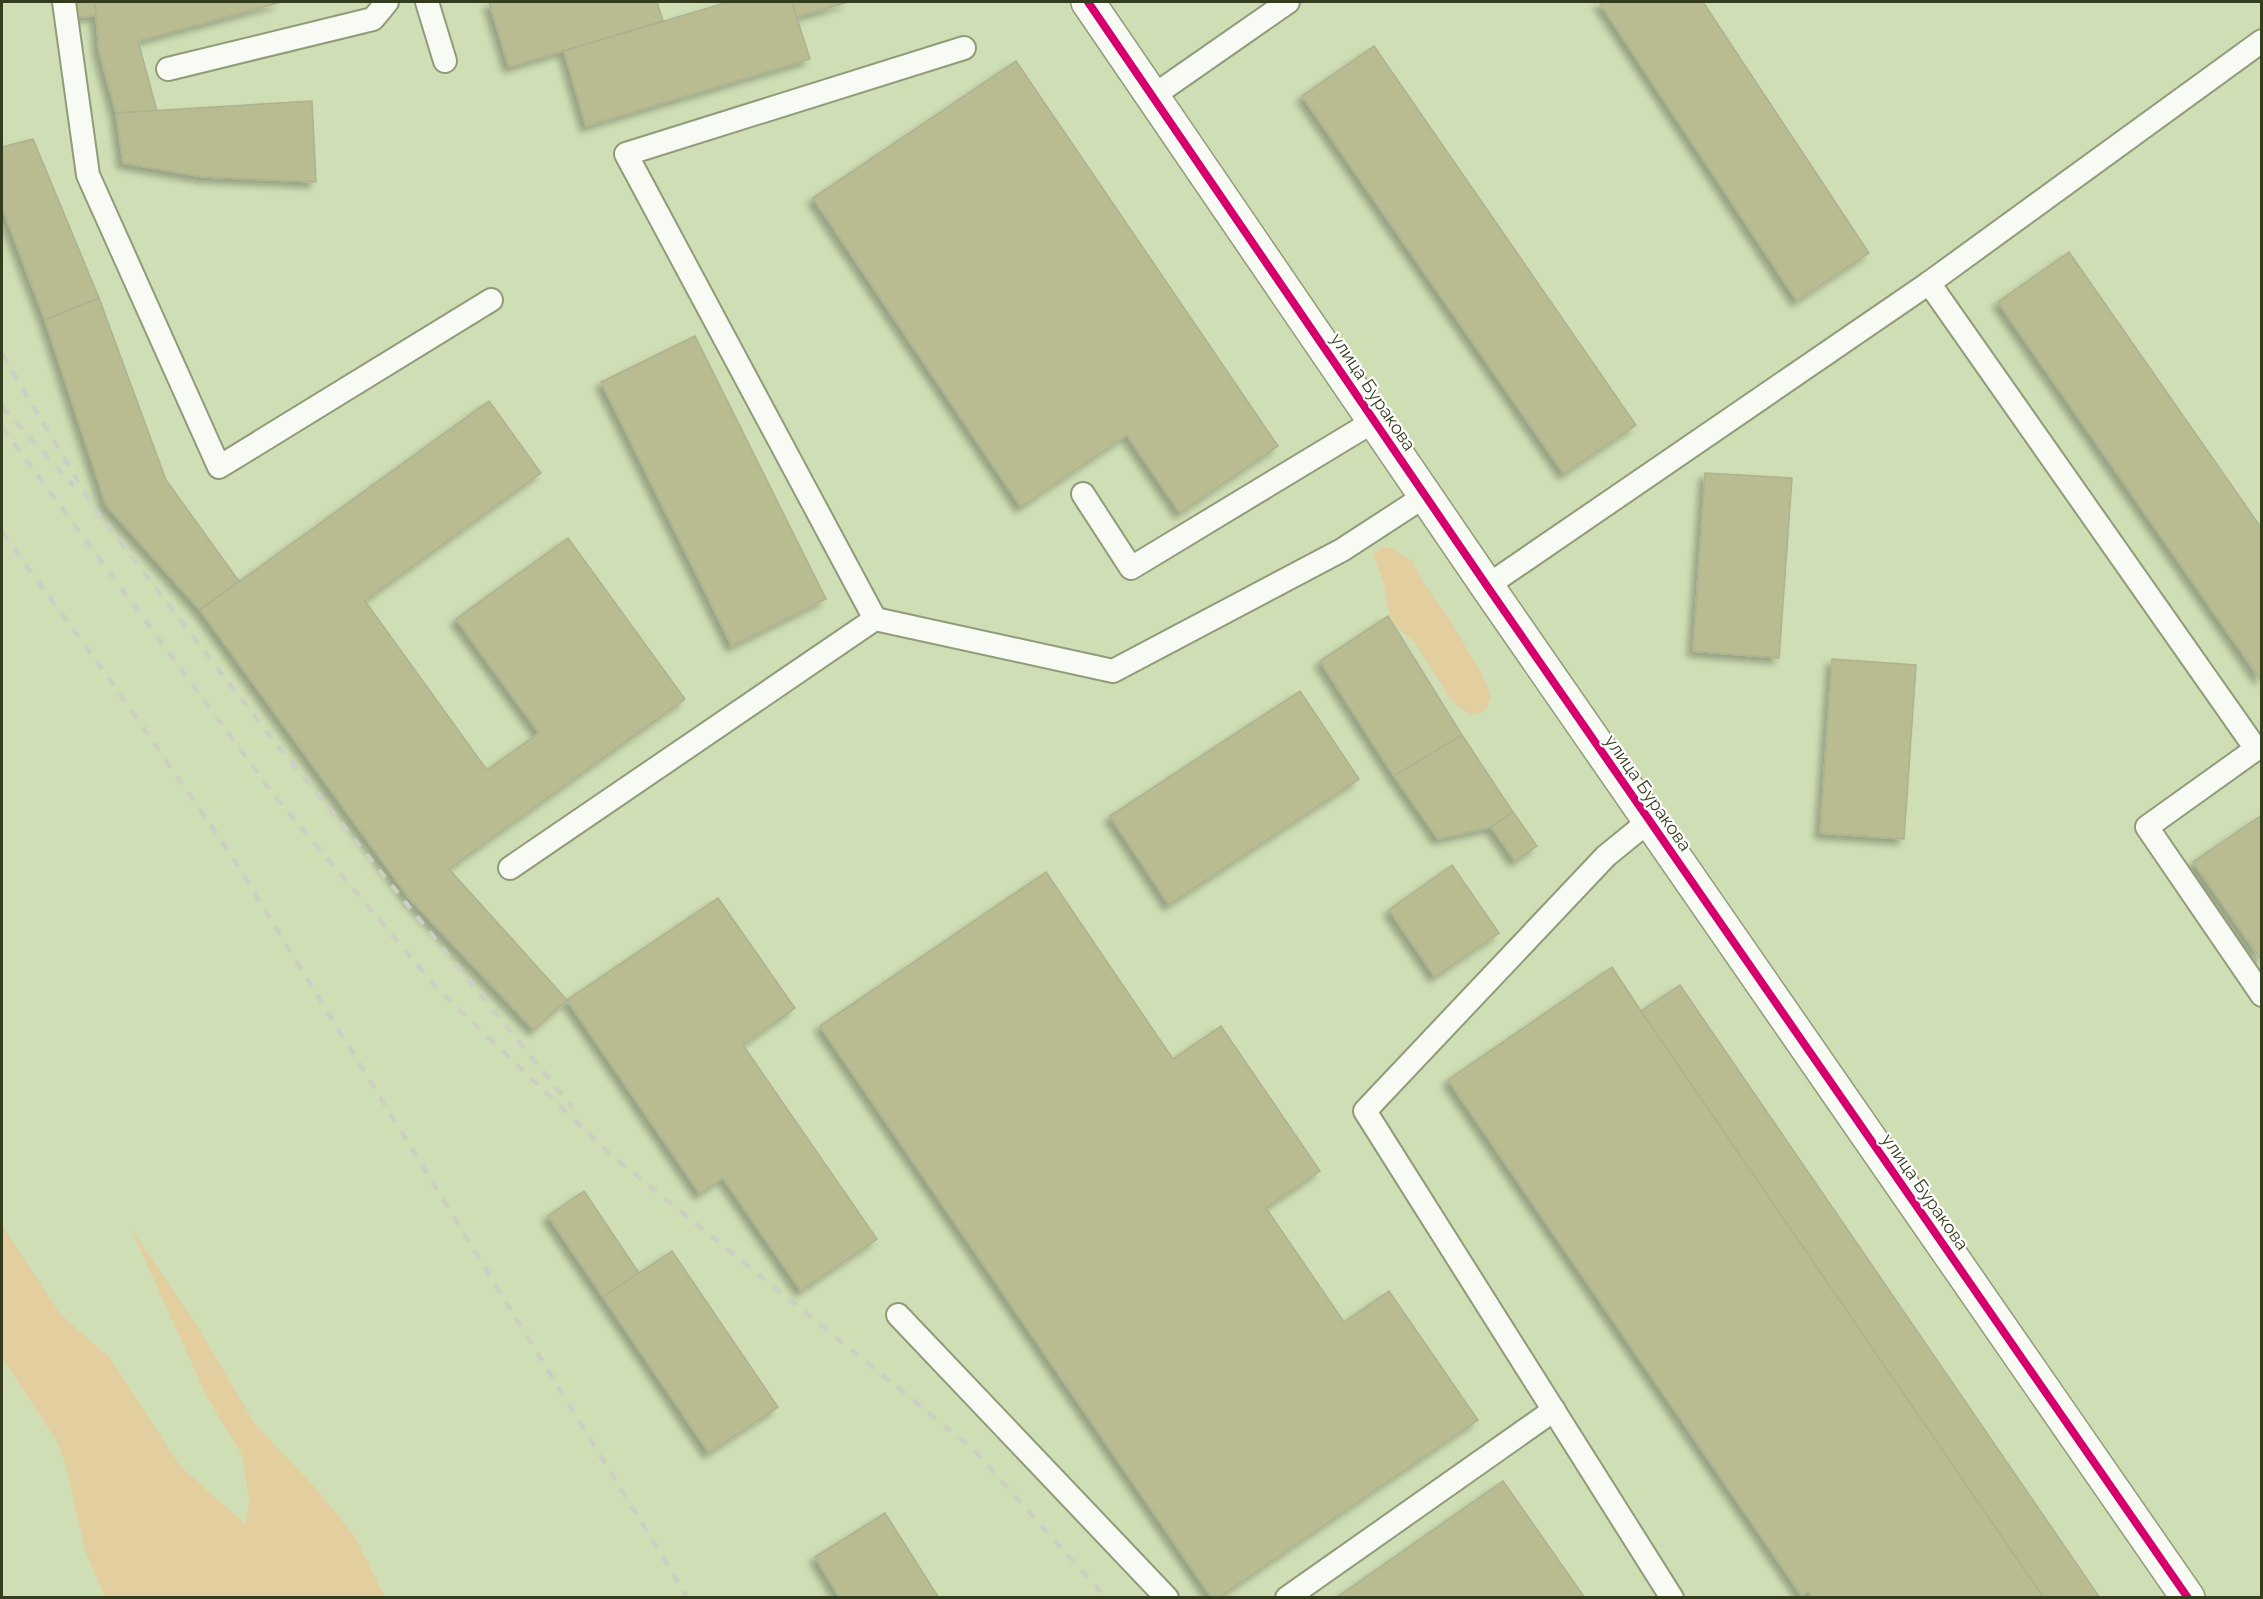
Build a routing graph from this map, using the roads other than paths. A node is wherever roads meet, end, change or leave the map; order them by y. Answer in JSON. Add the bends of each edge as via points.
{"nodes":[{"id":1,"x":64,"y":2,"type":"edge"},
{"id":2,"x":387,"y":2,"type":"edge"},
{"id":3,"x":427,"y":2,"type":"edge"},
{"id":4,"x":1089,"y":2,"type":"edge"},
{"id":5,"x":1288,"y":2,"type":"edge"},
{"id":6,"x":2262,"y":41,"type":"edge"},
{"id":7,"x":964,"y":48,"type":"dead end"},
{"id":8,"x":445,"y":61,"type":"dead end"},
{"id":9,"x":168,"y":69,"type":"dead end"},
{"id":10,"x":1153,"y":96,"type":"junction"},
{"id":11,"x":1929,"y":283,"type":"junction"},
{"id":12,"x":491,"y":300,"type":"dead end"},
{"id":13,"x":1374,"y":420,"type":"junction"},
{"id":14,"x":1083,"y":494,"type":"dead end"},
{"id":15,"x":1425,"y":496,"type":"junction"},
{"id":16,"x":1486,"y":586,"type":"junction"},
{"id":17,"x":875,"y":619,"type":"junction"},
{"id":18,"x":1649,"y":821,"type":"junction"},
{"id":19,"x":510,"y":868,"type":"dead end"},
{"id":20,"x":2262,"y":995,"type":"edge"},
{"id":21,"x":898,"y":1315,"type":"dead end"},
{"id":22,"x":1554,"y":1410,"type":"junction"},
{"id":23,"x":1167,"y":1598,"type":"edge"},
{"id":24,"x":1287,"y":1598,"type":"edge"},
{"id":25,"x":1672,"y":1598,"type":"edge"},
{"id":26,"x":2188,"y":1598,"type":"edge"}],
"edges":[{"from":1,"to":12,"type":"lane","via":[[88,175],[219,467]]},
{"from":2,"to":9,"type":"lane","via":[[373,19]]},
{"from":3,"to":8,"type":"lane"},
{"from":4,"to":10,"type":"street","name":"улица Буракова"},
{"from":5,"to":10,"type":"lane"},
{"from":6,"to":11,"type":"lane"},
{"from":7,"to":17,"type":"lane","via":[[626,154]]},
{"from":10,"to":13,"type":"street","name":"улица Буракова"},
{"from":11,"to":16,"type":"lane"},
{"from":11,"to":20,"type":"lane","via":[[2256,749],[2147,827]]},
{"from":13,"to":14,"type":"lane","via":[[1131,568]]},
{"from":13,"to":15,"type":"street","name":"улица Буракова"},
{"from":15,"to":16,"type":"street","name":"улица Буракова"},
{"from":15,"to":17,"type":"lane","via":[[1341,550],[1113,671]]},
{"from":16,"to":18,"type":"street","name":"улица Буракова"},
{"from":17,"to":19,"type":"lane"},
{"from":18,"to":22,"type":"lane","via":[[1606,856],[1365,1111]]},
{"from":18,"to":26,"type":"street","name":"улица Буракова"},
{"from":21,"to":23,"type":"lane"},
{"from":22,"to":24,"type":"lane"},
{"from":22,"to":25,"type":"lane"}]}
